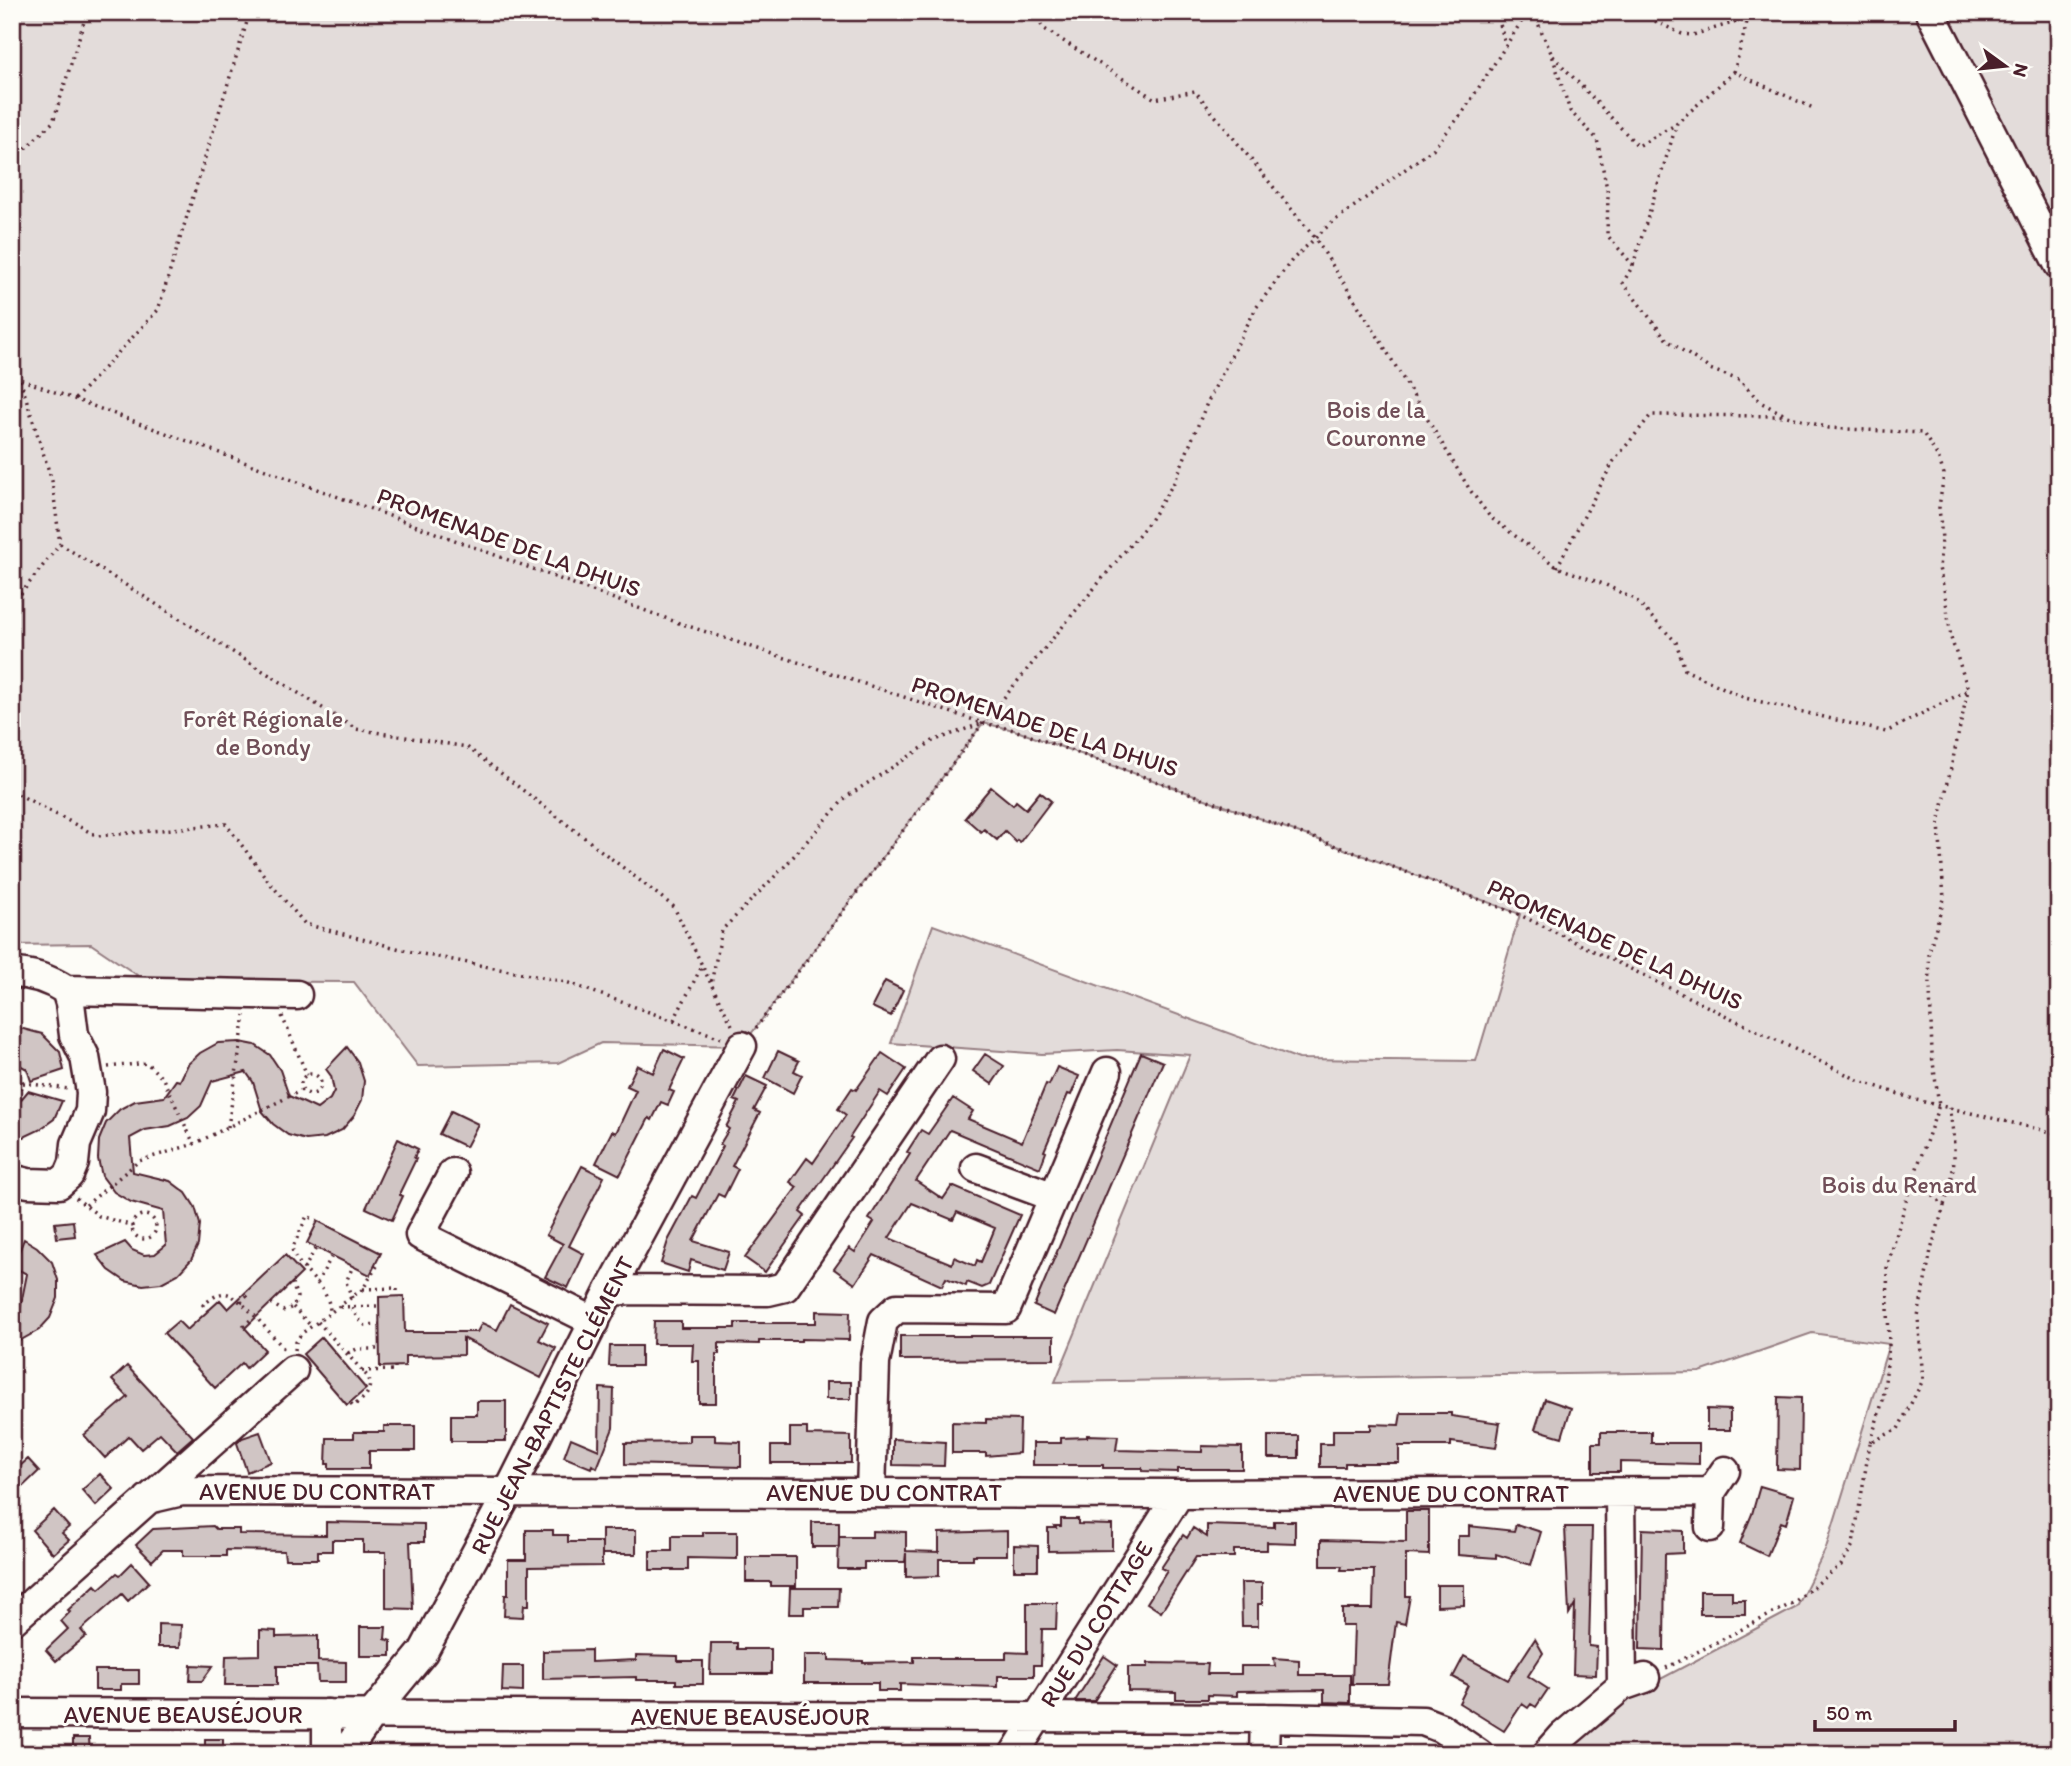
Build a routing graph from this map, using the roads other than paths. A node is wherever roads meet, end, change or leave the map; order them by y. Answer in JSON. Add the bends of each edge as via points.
{"nodes":[{"id":1,"x":1930,"y":12,"type":"edge"},
{"id":2,"x":2059,"y":265,"type":"edge"},
{"id":3,"x":12,"y":973,"type":"edge"},
{"id":4,"x":66,"y":990,"type":"junction"},
{"id":5,"x":273,"y":995,"type":"road end"},
{"id":6,"x":742,"y":1046,"type":"road end"},
{"id":7,"x":940,"y":1059,"type":"dead end"},
{"id":8,"x":1107,"y":1072,"type":"dead end"},
{"id":9,"x":975,"y":1168,"type":"dead end"},
{"id":10,"x":453,"y":1173,"type":"dead end"},
{"id":11,"x":12,"y":1179,"type":"edge"},
{"id":12,"x":1054,"y":1197,"type":"junction"},
{"id":13,"x":610,"y":1290,"type":"junction"},
{"id":14,"x":595,"y":1322,"type":"junction"},
{"id":15,"x":293,"y":1364,"type":"road end"},
{"id":16,"x":509,"y":1490,"type":"junction"},
{"id":17,"x":871,"y":1492,"type":"junction"},
{"id":18,"x":1620,"y":1493,"type":"junction"},
{"id":19,"x":1179,"y":1494,"type":"junction"},
{"id":20,"x":148,"y":1499,"type":"junction"},
{"id":21,"x":1710,"y":1527,"type":"dead end"},
{"id":22,"x":12,"y":1621,"type":"edge"},
{"id":23,"x":12,"y":1713,"type":"edge"},
{"id":24,"x":327,"y":1714,"type":"junction"},
{"id":25,"x":372,"y":1714,"type":"junction"},
{"id":26,"x":1037,"y":1717,"type":"junction"},
{"id":27,"x":1265,"y":1718,"type":"junction"},
{"id":28,"x":327,"y":1754,"type":"edge"},
{"id":29,"x":344,"y":1754,"type":"edge"},
{"id":30,"x":1013,"y":1754,"type":"edge"},
{"id":31,"x":1264,"y":1754,"type":"edge"},
{"id":32,"x":1479,"y":1754,"type":"edge"},
{"id":33,"x":1547,"y":1754,"type":"edge"}],
"edges":[{"from":1,"to":2,"type":"street"},
{"from":3,"to":4,"type":"street","via":[[37,975]]},
{"from":4,"to":5,"type":"street"},
{"from":4,"to":11,"type":"street","via":[[74,1035],[90,1081],[90,1111],[69,1175],[59,1184]]},
{"from":6,"to":13,"type":"street","name":"RUE JEAN-BAPTISTE CLÉMENT"},
{"from":7,"to":13,"type":"street","via":[[785,1287],[768,1291]]},
{"from":8,"to":12,"type":"street"},
{"from":9,"to":12,"type":"street"},
{"from":10,"to":14,"type":"street","via":[[420,1235]]},
{"from":12,"to":17,"type":"street","via":[[1006,1309],[897,1308],[883,1321],[876,1363]]},
{"from":13,"to":14,"type":"street","name":"RUE JEAN-BAPTISTE CLÉMENT"},
{"from":14,"to":16,"type":"street","name":"RUE JEAN-BAPTISTE CLÉMENT"},
{"from":15,"to":20,"type":"street"},
{"from":16,"to":17,"type":"street","name":"AVENUE DU CONTRAT"},
{"from":16,"to":20,"type":"street","name":"AVENUE DU CONTRAT","via":[[182,1491]]},
{"from":16,"to":25,"type":"street","name":"RUE JEAN-BAPTISTE CLÉMENT","via":[[423,1652]]},
{"from":17,"to":19,"type":"street","name":"AVENUE DU CONTRAT"},
{"from":18,"to":19,"type":"street","name":"AVENUE DU CONTRAT"},
{"from":18,"to":21,"type":"street","name":"AVENUE DU CONTRAT","via":[[1718,1481]]},
{"from":18,"to":33,"type":"street","via":[[1634,1682],[1563,1736]]},
{"from":19,"to":26,"type":"street","name":"RUE DU COTTAGE"},
{"from":20,"to":22,"type":"street"},
{"from":23,"to":24,"type":"street","name":"AVENUE BEAUSÉJOUR"},
{"from":24,"to":25,"type":"street","name":"AVENUE BEAUSÉJOUR"},
{"from":24,"to":28,"type":"street"},
{"from":25,"to":26,"type":"street","name":"AVENUE BEAUSÉJOUR"},
{"from":25,"to":29,"type":"street","name":"RUE JEAN-BAPTISTE CLÉMENT"},
{"from":26,"to":27,"type":"street","name":"AVENUE BEAUSÉJOUR"},
{"from":26,"to":30,"type":"street","name":"RUE DU COTTAGE"},
{"from":27,"to":31,"type":"street"},
{"from":27,"to":32,"type":"street","name":"AVENUE BEAUSÉJOUR","via":[[1423,1721]]}]}
